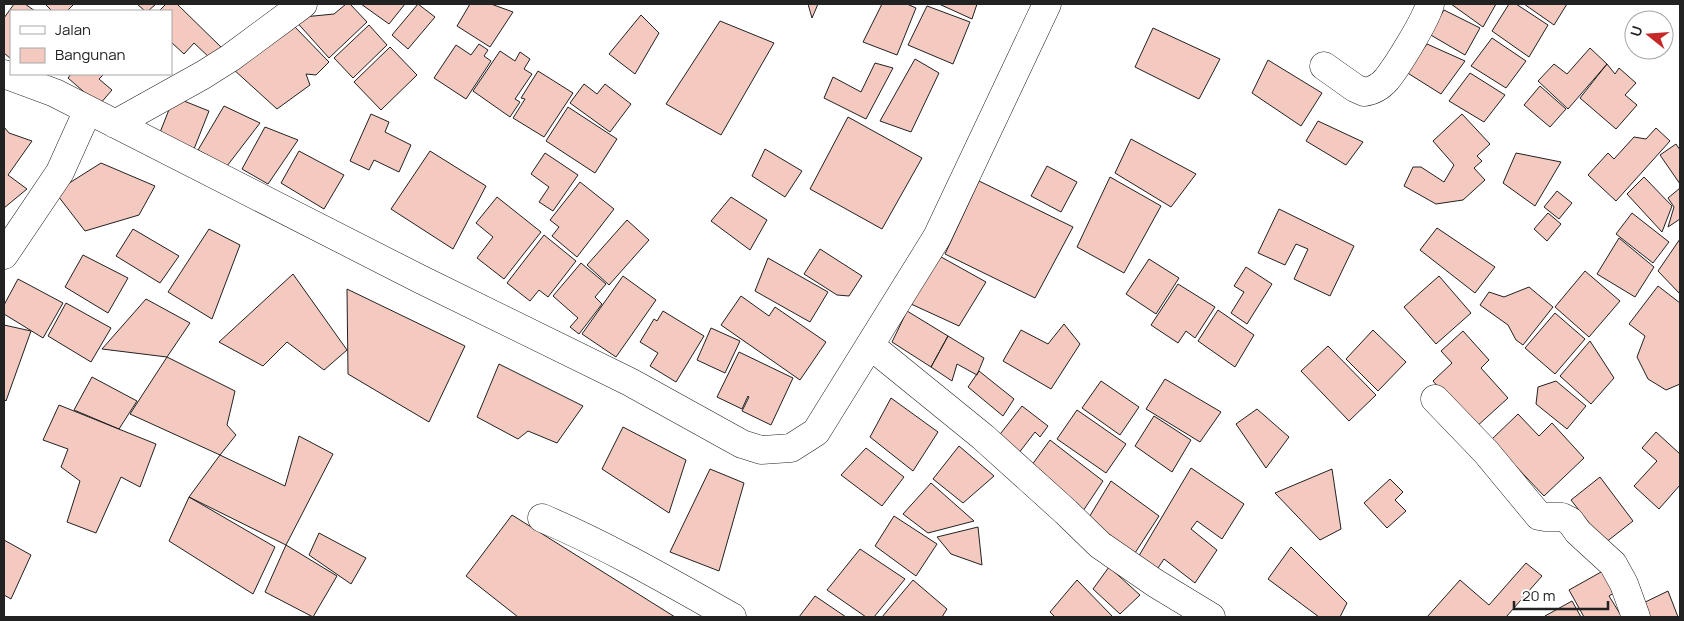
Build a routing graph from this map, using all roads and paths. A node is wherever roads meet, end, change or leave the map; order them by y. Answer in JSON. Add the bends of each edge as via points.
{"nodes":[{"id":1,"x":303,"y":4,"type":"edge"},
{"id":2,"x":1047,"y":4,"type":"edge"},
{"id":3,"x":1430,"y":4,"type":"edge"},
{"id":4,"x":1324,"y":66,"type":"dead end"},
{"id":5,"x":4,"y":74,"type":"edge"},
{"id":6,"x":88,"y":110,"type":"junction"},
{"id":7,"x":115,"y":124,"type":"junction"},
{"id":8,"x":4,"y":255,"type":"edge"},
{"id":9,"x":871,"y":346,"type":"junction"},
{"id":10,"x":1435,"y":399,"type":"dead end"},
{"id":11,"x":542,"y":518,"type":"dead end"},
{"id":12,"x":731,"y":617,"type":"edge"},
{"id":13,"x":1211,"y":617,"type":"edge"},
{"id":14,"x":1636,"y":617,"type":"edge"}],
"edges":[{"from":1,"to":7,"type":"street","via":[[230,58]]},
{"from":2,"to":9,"type":"street","via":[[937,237]]},
{"from":3,"to":4,"type":"street","via":[[1398,62],[1377,88],[1364,92]]},
{"from":5,"to":6,"type":"street","via":[[55,93]]},
{"from":6,"to":7,"type":"street"},
{"from":6,"to":8,"type":"street","via":[[60,172]]},
{"from":7,"to":9,"type":"street","via":[[630,382],[742,444],[761,450],[791,448],[816,432]]},
{"from":9,"to":13,"type":"street","via":[[983,437],[1100,545]]},
{"from":10,"to":14,"type":"street","via":[[1486,452],[1539,516],[1562,517],[1570,521],[1613,564]]},
{"from":11,"to":12,"type":"street","via":[[644,568]]}]}
